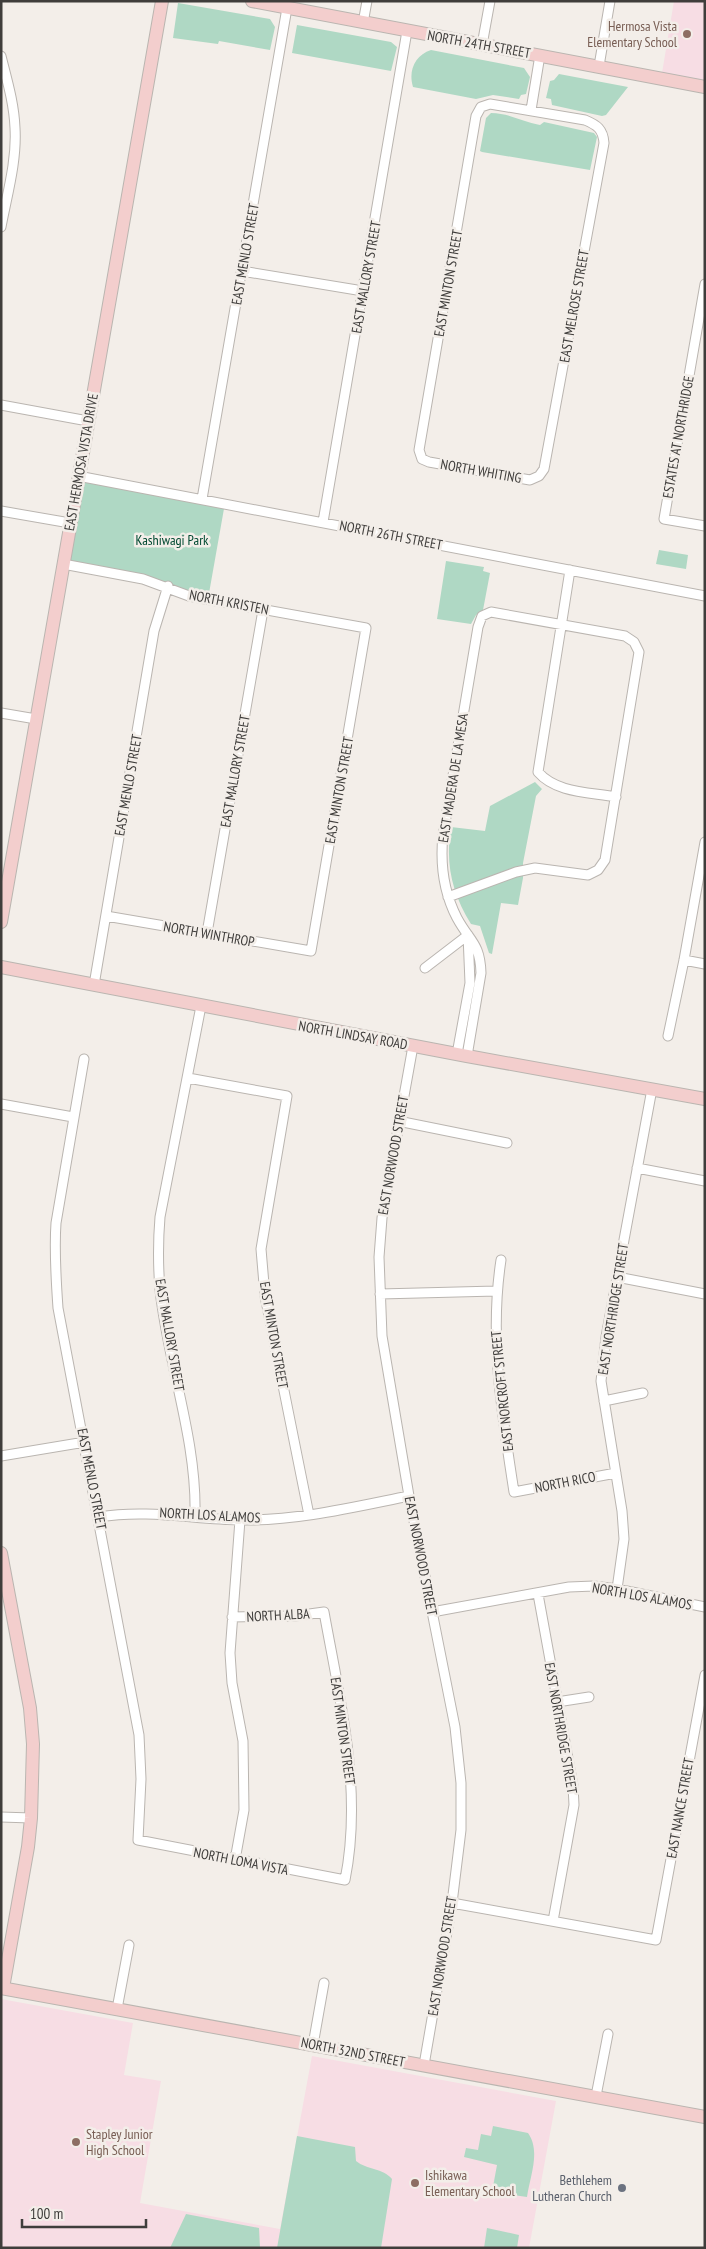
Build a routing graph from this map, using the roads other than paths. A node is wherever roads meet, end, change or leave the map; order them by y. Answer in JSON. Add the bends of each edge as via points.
{"nodes":[{"id":1,"x":162,"y":1,"type":"edge"},
{"id":2,"x":252,"y":1,"type":"edge"},
{"id":3,"x":367,"y":1,"type":"edge"},
{"id":4,"x":490,"y":1,"type":"edge"},
{"id":5,"x":610,"y":1,"type":"edge"},
{"id":6,"x":287,"y":8,"type":"junction"},
{"id":7,"x":363,"y":23,"type":"junction"},
{"id":8,"x":407,"y":31,"type":"junction"},
{"id":9,"x":482,"y":45,"type":"junction"},
{"id":10,"x":1,"y":56,"type":"edge"},
{"id":11,"x":540,"y":56,"type":"junction"},
{"id":12,"x":599,"y":66,"type":"junction"},
{"id":13,"x":705,"y":87,"type":"edge"},
{"id":14,"x":531,"y":110,"type":"junction"},
{"id":15,"x":1,"y":227,"type":"edge"},
{"id":16,"x":242,"y":271,"type":"junction"},
{"id":17,"x":705,"y":284,"type":"edge"},
{"id":18,"x":363,"y":292,"type":"junction"},
{"id":19,"x":1,"y":405,"type":"edge"},
{"id":20,"x":88,"y":421,"type":"junction"},
{"id":21,"x":422,"y":459,"type":"joint"},
{"id":22,"x":78,"y":476,"type":"junction"},
{"id":23,"x":539,"y":476,"type":"joint"},
{"id":24,"x":202,"y":499,"type":"junction"},
{"id":25,"x":1,"y":511,"type":"edge"},
{"id":26,"x":323,"y":522,"type":"junction"},
{"id":27,"x":70,"y":523,"type":"junction"},
{"id":28,"x":705,"y":526,"type":"edge"},
{"id":29,"x":64,"y":564,"type":"junction"},
{"id":30,"x":570,"y":570,"type":"junction"},
{"id":31,"x":168,"y":586,"type":"junction"},
{"id":32,"x":705,"y":596,"type":"edge"},
{"id":33,"x":264,"y":610,"type":"junction"},
{"id":34,"x":561,"y":625,"type":"junction"},
{"id":35,"x":366,"y":628,"type":"joint"},
{"id":36,"x":1,"y":713,"type":"edge"},
{"id":37,"x":36,"y":719,"type":"junction"},
{"id":38,"x":616,"y":797,"type":"junction"},
{"id":39,"x":705,"y":842,"type":"edge"},
{"id":40,"x":448,"y":897,"type":"junction"},
{"id":41,"x":106,"y":916,"type":"junction"},
{"id":42,"x":1,"y":922,"type":"edge"},
{"id":43,"x":207,"y":933,"type":"junction"},
{"id":44,"x":468,"y":935,"type":"junction"},
{"id":45,"x":311,"y":951,"type":"joint"},
{"id":46,"x":684,"y":960,"type":"junction"},
{"id":47,"x":705,"y":964,"type":"edge"},
{"id":48,"x":1,"y":967,"type":"edge"},
{"id":49,"x":425,"y":968,"type":"dead end"},
{"id":50,"x":94,"y":985,"type":"junction"},
{"id":51,"x":201,"y":1006,"type":"junction"},
{"id":52,"x":668,"y":1036,"type":"dead end"},
{"id":53,"x":413,"y":1046,"type":"junction"},
{"id":54,"x":462,"y":1056,"type":"junction"},
{"id":55,"x":84,"y":1059,"type":"dead end"},
{"id":56,"x":188,"y":1078,"type":"junction"},
{"id":57,"x":652,"y":1089,"type":"junction"},
{"id":58,"x":705,"y":1099,"type":"edge"},
{"id":59,"x":1,"y":1104,"type":"edge"},
{"id":60,"x":73,"y":1117,"type":"junction"},
{"id":61,"x":398,"y":1122,"type":"junction"},
{"id":62,"x":507,"y":1143,"type":"dead end"},
{"id":63,"x":637,"y":1168,"type":"junction"},
{"id":64,"x":705,"y":1181,"type":"edge"},
{"id":65,"x":501,"y":1260,"type":"dead end"},
{"id":66,"x":617,"y":1277,"type":"junction"},
{"id":67,"x":496,"y":1291,"type":"junction"},
{"id":68,"x":380,"y":1294,"type":"junction"},
{"id":69,"x":705,"y":1294,"type":"edge"},
{"id":70,"x":643,"y":1393,"type":"dead end"},
{"id":71,"x":604,"y":1401,"type":"junction"},
{"id":72,"x":85,"y":1442,"type":"junction"},
{"id":73,"x":1,"y":1456,"type":"edge"},
{"id":74,"x":616,"y":1472,"type":"junction"},
{"id":75,"x":514,"y":1492,"type":"joint"},
{"id":76,"x":410,"y":1496,"type":"junction"},
{"id":77,"x":308,"y":1515,"type":"junction"},
{"id":78,"x":195,"y":1516,"type":"junction"},
{"id":79,"x":99,"y":1517,"type":"junction"},
{"id":80,"x":240,"y":1520,"type":"junction"},
{"id":81,"x":1,"y":1552,"type":"edge"},
{"id":82,"x":617,"y":1589,"type":"junction"},
{"id":83,"x":538,"y":1594,"type":"junction"},
{"id":84,"x":705,"y":1607,"type":"edge"},
{"id":85,"x":324,"y":1612,"type":"joint"},
{"id":86,"x":432,"y":1612,"type":"junction"},
{"id":87,"x":232,"y":1617,"type":"junction"},
{"id":88,"x":705,"y":1675,"type":"edge"},
{"id":89,"x":589,"y":1697,"type":"dead end"},
{"id":90,"x":557,"y":1702,"type":"junction"},
{"id":91,"x":1,"y":1816,"type":"edge"},
{"id":92,"x":31,"y":1818,"type":"junction"},
{"id":93,"x":138,"y":1840,"type":"joint"},
{"id":94,"x":235,"y":1860,"type":"junction"},
{"id":95,"x":345,"y":1880,"type":"joint"},
{"id":96,"x":452,"y":1903,"type":"junction"},
{"id":97,"x":553,"y":1921,"type":"junction"},
{"id":98,"x":129,"y":1945,"type":"dead end"},
{"id":99,"x":324,"y":1983,"type":"dead end"},
{"id":100,"x":2,"y":1988,"type":"edge"},
{"id":101,"x":117,"y":2009,"type":"junction"},
{"id":102,"x":608,"y":2034,"type":"dead end"},
{"id":103,"x":314,"y":2045,"type":"junction"},
{"id":104,"x":424,"y":2065,"type":"junction"},
{"id":105,"x":596,"y":2096,"type":"junction"},
{"id":106,"x":705,"y":2118,"type":"edge"}],
"edges":[{"from":1,"to":20,"type":"street","name":"EAST HERMOSA VISTA DRIVE"},
{"from":2,"to":6,"type":"street","name":"NORTH 24TH STREET"},
{"from":3,"to":7,"type":"street"},
{"from":4,"to":9,"type":"street"},
{"from":5,"to":12,"type":"street"},
{"from":6,"to":7,"type":"street","name":"NORTH 24TH STREET"},
{"from":6,"to":16,"type":"street","name":"EAST MENLO STREET"},
{"from":7,"to":8,"type":"street","name":"NORTH 24TH STREET"},
{"from":8,"to":9,"type":"street","name":"NORTH 24TH STREET"},
{"from":8,"to":18,"type":"street","name":"EAST MALLORY STREET"},
{"from":9,"to":11,"type":"street","name":"NORTH 24TH STREET"},
{"from":10,"to":15,"type":"street","via":[[12,98],[15,129],[14,154]]},
{"from":11,"to":12,"type":"street","name":"NORTH 24TH STREET"},
{"from":11,"to":14,"type":"street"},
{"from":12,"to":13,"type":"street","name":"NORTH 24TH STREET"},
{"from":14,"to":21,"type":"street","name":"EAST MINTON STREET","via":[[490,104],[481,107],[476,116],[419,450]]},
{"from":14,"to":23,"type":"street","name":"EAST MELROSE STREET","via":[[597,125],[604,143],[544,468]]},
{"from":16,"to":18,"type":"street"},
{"from":16,"to":24,"type":"street","name":"EAST MENLO STREET"},
{"from":17,"to":28,"type":"street","name":"ESTATES AT NORTHRIDGE","via":[[664,519]]},
{"from":18,"to":26,"type":"street","name":"EAST MALLORY STREET"},
{"from":19,"to":20,"type":"street"},
{"from":20,"to":22,"type":"street","name":"EAST HERMOSA VISTA DRIVE"},
{"from":21,"to":23,"type":"street","name":"NORTH WHITING","via":[[530,480]]},
{"from":22,"to":24,"type":"street","name":"NORTH 26TH STREET"},
{"from":22,"to":27,"type":"street","name":"EAST HERMOSA VISTA DRIVE"},
{"from":24,"to":26,"type":"street","name":"NORTH 26TH STREET"},
{"from":25,"to":27,"type":"street"},
{"from":26,"to":30,"type":"street","name":"NORTH 26TH STREET"},
{"from":27,"to":29,"type":"street","name":"EAST HERMOSA VISTA DRIVE"},
{"from":29,"to":31,"type":"street","name":"NORTH KRISTEN"},
{"from":29,"to":37,"type":"street","name":"EAST HERMOSA VISTA DRIVE"},
{"from":30,"to":32,"type":"street","name":"NORTH 26TH STREET"},
{"from":30,"to":34,"type":"street"},
{"from":31,"to":33,"type":"street","name":"NORTH KRISTEN","via":[[189,596]]},
{"from":31,"to":41,"type":"street","name":"EAST MENLO STREET","via":[[154,631]]},
{"from":33,"to":35,"type":"street","name":"NORTH KRISTEN"},
{"from":33,"to":43,"type":"street","name":"EAST MALLORY STREET"},
{"from":34,"to":38,"type":"street","via":[[538,772],[546,782],[557,787]]},
{"from":34,"to":38,"type":"street","via":[[625,636],[634,642],[639,652]]},
{"from":34,"to":40,"type":"street","name":"EAST MADERA DE LA MESA","via":[[491,612],[482,616],[443,835],[442,877]]},
{"from":35,"to":45,"type":"street","name":"EAST MINTON STREET"},
{"from":36,"to":37,"type":"street"},
{"from":37,"to":42,"type":"street","name":"EAST HERMOSA VISTA DRIVE"},
{"from":38,"to":40,"type":"street","via":[[605,860],[598,870],[588,875],[535,868]]},
{"from":39,"to":46,"type":"street"},
{"from":40,"to":44,"type":"street","name":"EAST MADERA DE LA MESA"},
{"from":41,"to":43,"type":"street","name":"NORTH WINTHROP"},
{"from":41,"to":50,"type":"street","name":"EAST MENLO STREET"},
{"from":43,"to":45,"type":"street","name":"NORTH WINTHROP"},
{"from":44,"to":49,"type":"street"},
{"from":44,"to":54,"type":"street","name":"EAST MADERA DE LA MESA","via":[[470,983]]},
{"from":46,"to":47,"type":"street"},
{"from":46,"to":52,"type":"street"},
{"from":48,"to":50,"type":"street","name":"NORTH LINDSAY ROAD"},
{"from":50,"to":51,"type":"street","name":"NORTH LINDSAY ROAD"},
{"from":51,"to":53,"type":"street","name":"NORTH LINDSAY ROAD"},
{"from":51,"to":56,"type":"street","name":"EAST MALLORY STREET"},
{"from":53,"to":54,"type":"street","name":"NORTH LINDSAY ROAD"},
{"from":53,"to":61,"type":"street","name":"EAST NORWOOD STREET"},
{"from":54,"to":57,"type":"street","name":"NORTH LINDSAY ROAD"},
{"from":55,"to":60,"type":"street","name":"EAST MENLO STREET"},
{"from":56,"to":77,"type":"street","name":"EAST MINTON STREET","via":[[286,1096],[261,1249],[265,1296]]},
{"from":56,"to":78,"type":"street","name":"EAST MALLORY STREET","via":[[160,1217],[158,1249],[160,1290],[194,1473]]},
{"from":57,"to":58,"type":"street","name":"NORTH LINDSAY ROAD"},
{"from":57,"to":63,"type":"street","name":"EAST NORTHRIDGE STREET"},
{"from":59,"to":60,"type":"street"},
{"from":60,"to":72,"type":"street","name":"EAST MENLO STREET","via":[[56,1223],[55,1264],[58,1308]]},
{"from":61,"to":62,"type":"street"},
{"from":61,"to":68,"type":"street","name":"EAST NORWOOD STREET","via":[[382,1218]]},
{"from":63,"to":64,"type":"street"},
{"from":63,"to":66,"type":"street","name":"EAST NORTHRIDGE STREET"},
{"from":65,"to":67,"type":"street","name":"EAST NORCROFT STREET"},
{"from":66,"to":69,"type":"street"},
{"from":66,"to":71,"type":"street","name":"EAST NORTHRIDGE STREET","via":[[603,1358],[601,1381]]},
{"from":67,"to":68,"type":"street"},
{"from":67,"to":75,"type":"street","name":"EAST NORCROFT STREET","via":[[495,1345],[500,1405]]},
{"from":68,"to":76,"type":"street","name":"EAST NORWOOD STREET","via":[[382,1336]]},
{"from":70,"to":71,"type":"street"},
{"from":71,"to":74,"type":"street","name":"EAST NORTHRIDGE STREET"},
{"from":72,"to":73,"type":"street"},
{"from":72,"to":79,"type":"street","name":"EAST MENLO STREET"},
{"from":74,"to":75,"type":"street","name":"NORTH RICO"},
{"from":74,"to":82,"type":"street","name":"EAST NORTHRIDGE STREET","via":[[624,1539]]},
{"from":76,"to":77,"type":"street","name":"NORTH LOS ALAMOS"},
{"from":76,"to":86,"type":"street","name":"EAST NORWOOD STREET"},
{"from":77,"to":80,"type":"street","name":"NORTH LOS ALAMOS"},
{"from":78,"to":79,"type":"street","name":"NORTH LOS ALAMOS","via":[[156,1512]]},
{"from":78,"to":80,"type":"street","name":"NORTH LOS ALAMOS"},
{"from":79,"to":93,"type":"street","name":"EAST MENLO STREET","via":[[139,1735]]},
{"from":80,"to":87,"type":"street"},
{"from":81,"to":92,"type":"street","via":[[30,1708],[34,1744]]},
{"from":82,"to":83,"type":"street","name":"NORTH LOS ALAMOS","via":[[569,1587]]},
{"from":82,"to":84,"type":"street","name":"NORTH LOS ALAMOS"},
{"from":83,"to":86,"type":"street","name":"NORTH LOS ALAMOS"},
{"from":83,"to":90,"type":"street","name":"EAST NORTHRIDGE STREET"},
{"from":85,"to":87,"type":"street","name":"NORTH ALBA"},
{"from":85,"to":95,"type":"street","name":"EAST MINTON STREET","via":[[350,1755],[353,1807],[351,1851]]},
{"from":86,"to":96,"type":"street","name":"EAST NORWOOD STREET","via":[[455,1727],[461,1784],[461,1830]]},
{"from":87,"to":94,"type":"street","via":[[232,1683],[243,1741],[244,1777],[244,1810]]},
{"from":88,"to":97,"type":"street","name":"EAST NANCE STREET","via":[[656,1940]]},
{"from":89,"to":90,"type":"street"},
{"from":90,"to":97,"type":"street","name":"EAST NORTHRIDGE STREET","via":[[574,1805]]},
{"from":91,"to":92,"type":"street"},
{"from":92,"to":100,"type":"street"},
{"from":93,"to":94,"type":"street","name":"NORTH LOMA VISTA"},
{"from":94,"to":95,"type":"street","name":"NORTH LOMA VISTA"},
{"from":96,"to":97,"type":"street"},
{"from":96,"to":104,"type":"street","name":"EAST NORWOOD STREET"},
{"from":98,"to":101,"type":"street"},
{"from":99,"to":103,"type":"street"},
{"from":100,"to":101,"type":"street","name":"NORTH 32ND STREET"},
{"from":101,"to":103,"type":"street","name":"NORTH 32ND STREET"},
{"from":102,"to":105,"type":"street"},
{"from":103,"to":104,"type":"street","name":"NORTH 32ND STREET"},
{"from":104,"to":105,"type":"street","name":"NORTH 32ND STREET"},
{"from":105,"to":106,"type":"street","name":"NORTH 32ND STREET"}]}
